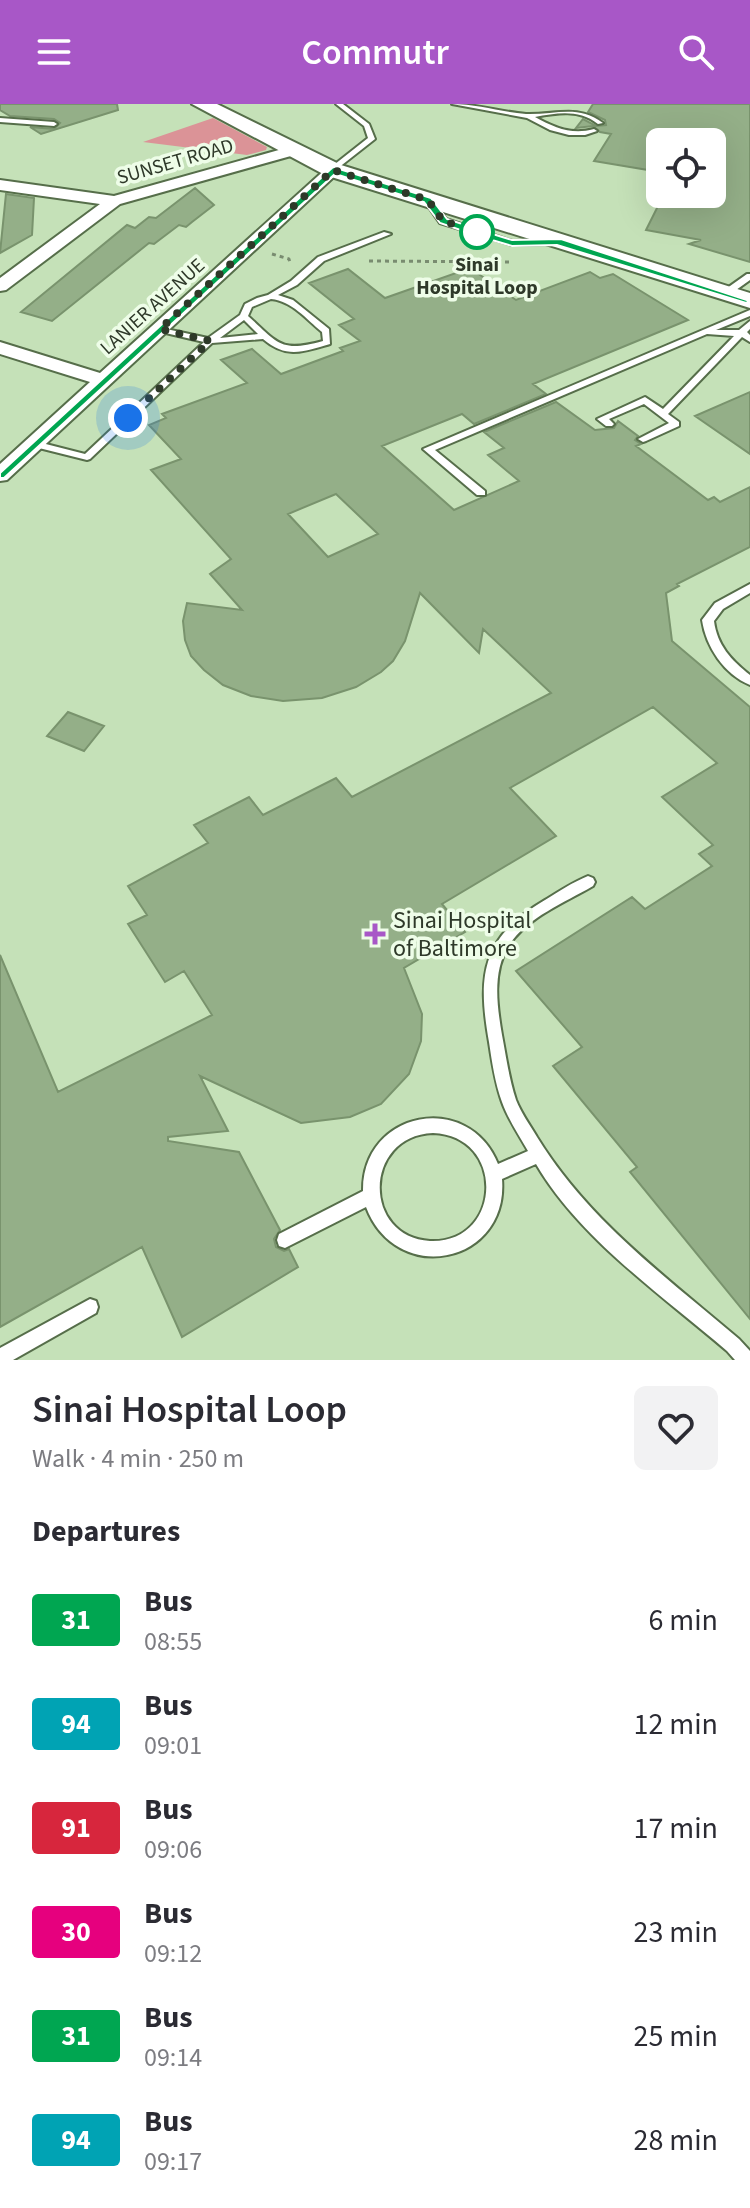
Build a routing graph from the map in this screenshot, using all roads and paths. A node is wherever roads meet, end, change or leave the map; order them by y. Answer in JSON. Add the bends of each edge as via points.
{"nodes":[{"id":1,"x":202,"y":104,"type":"edge"},
{"id":2,"x":339,"y":104,"type":"edge"},
{"id":3,"x":455,"y":104,"type":"edge"},
{"id":4,"x":529,"y":116,"type":"junction"},
{"id":5,"x":0,"y":120,"type":"edge"},
{"id":6,"x":600,"y":123,"type":"dead end"},
{"id":7,"x":54,"y":124,"type":"dead end"},
{"id":8,"x":594,"y":131,"type":"dead end"},
{"id":9,"x":293,"y":151,"type":"junction"},
{"id":10,"x":333,"y":170,"type":"junction"},
{"id":11,"x":0,"y":185,"type":"edge"},
{"id":12,"x":114,"y":201,"type":"junction"},
{"id":13,"x":387,"y":234,"type":"dead end"},
{"id":14,"x":266,"y":253,"type":"dead end"},
{"id":15,"x":515,"y":262,"type":"dead end"},
{"id":16,"x":358,"y":263,"type":"dead end"},
{"id":17,"x":294,"y":283,"type":"junction"},
{"id":18,"x":0,"y":286,"type":"edge"},
{"id":19,"x":744,"y":286,"type":"edge"},
{"id":20,"x":272,"y":295,"type":"junction"},
{"id":21,"x":750,"y":313,"type":"edge"},
{"id":22,"x":244,"y":316,"type":"junction"},
{"id":23,"x":750,"y":324,"type":"edge"},
{"id":24,"x":160,"y":329,"type":"junction"},
{"id":25,"x":703,"y":333,"type":"junction"},
{"id":26,"x":266,"y":336,"type":"junction"},
{"id":27,"x":746,"y":336,"type":"edge"},
{"id":28,"x":210,"y":341,"type":"junction"},
{"id":29,"x":0,"y":348,"type":"edge"},
{"id":30,"x":104,"y":380,"type":"junction"},
{"id":31,"x":663,"y":414,"type":"junction"},
{"id":32,"x":609,"y":424,"type":"dead end"},
{"id":33,"x":643,"y":439,"type":"dead end"},
{"id":34,"x":34,"y":444,"type":"junction"},
{"id":35,"x":0,"y":475,"type":"edge"},
{"id":36,"x":481,"y":493,"type":"dead end"},
{"id":37,"x":750,"y":588,"type":"edge"},
{"id":38,"x":750,"y":681,"type":"edge"},
{"id":39,"x":588,"y":882,"type":"dead end"},
{"id":40,"x":537,"y":1155,"type":"junction"},
{"id":41,"x":493,"y":1175,"type":"junction"},
{"id":42,"x":371,"y":1196,"type":"junction"},
{"id":43,"x":285,"y":1240,"type":"dead end"},
{"id":44,"x":90,"y":1307,"type":"dead end"},
{"id":45,"x":0,"y":1358,"type":"edge"},
{"id":46,"x":746,"y":1360,"type":"edge"}],
"edges":[{"from":1,"to":9,"type":"main road"},
{"from":2,"to":10,"type":"lane","via":[[367,125],[372,139]]},
{"from":3,"to":4,"type":"lane"},
{"from":4,"to":6,"type":"lane","via":[[574,112]]},
{"from":4,"to":8,"type":"lane","via":[[564,133]]},
{"from":5,"to":7,"type":"lane"},
{"from":9,"to":10,"type":"main road"},
{"from":9,"to":12,"type":"street","name":"SUNSET ROAD"},
{"from":10,"to":19,"type":"main road","via":[[558,242]]},
{"from":10,"to":24,"type":"street","name":"LANIER AVENUE"},
{"from":11,"to":12,"type":"street"},
{"from":12,"to":18,"type":"street","name":"SUNSET ROAD"},
{"from":13,"to":17,"type":"lane","via":[[321,259]]},
{"from":14,"to":17,"type":"path","via":[[289,259]]},
{"from":15,"to":16,"type":"path"},
{"from":17,"to":20,"type":"lane"},
{"from":20,"to":22,"type":"lane","via":[[248,306]]},
{"from":20,"to":26,"type":"lane","via":[[284,297],[326,331],[327,342],[289,351]]},
{"from":21,"to":25,"type":"lane"},
{"from":22,"to":26,"type":"lane"},
{"from":22,"to":28,"type":"lane"},
{"from":23,"to":27,"type":"lane"},
{"from":24,"to":28,"type":"lane"},
{"from":24,"to":30,"type":"street","name":"LANIER AVENUE"},
{"from":25,"to":27,"type":"lane"},
{"from":25,"to":36,"type":"lane","via":[[428,449]]},
{"from":26,"to":28,"type":"lane"},
{"from":27,"to":31,"type":"lane"},
{"from":28,"to":34,"type":"lane","via":[[87,457]]},
{"from":29,"to":30,"type":"street"},
{"from":30,"to":34,"type":"street","name":"LANIER AVENUE"},
{"from":31,"to":32,"type":"lane","via":[[645,400],[602,419]]},
{"from":31,"to":33,"type":"lane","via":[[676,424]]},
{"from":34,"to":35,"type":"street","name":"LANIER AVENUE"},
{"from":37,"to":38,"type":"lane","via":[[719,606],[708,620],[719,654]]},
{"from":39,"to":40,"type":"lane","via":[[520,924],[505,939],[489,978],[510,1103]]},
{"from":40,"to":41,"type":"lane"},
{"from":40,"to":46,"type":"lane","via":[[599,1231]]},
{"from":41,"to":42,"type":"lane","via":[[481,1150],[465,1135],[429,1124],[408,1128],[377,1155]]},
{"from":41,"to":42,"type":"lane","via":[[487,1220],[472,1237],[447,1249],[422,1249],[401,1240],[381,1221]]},
{"from":42,"to":43,"type":"lane"},
{"from":44,"to":45,"type":"lane"}]}
